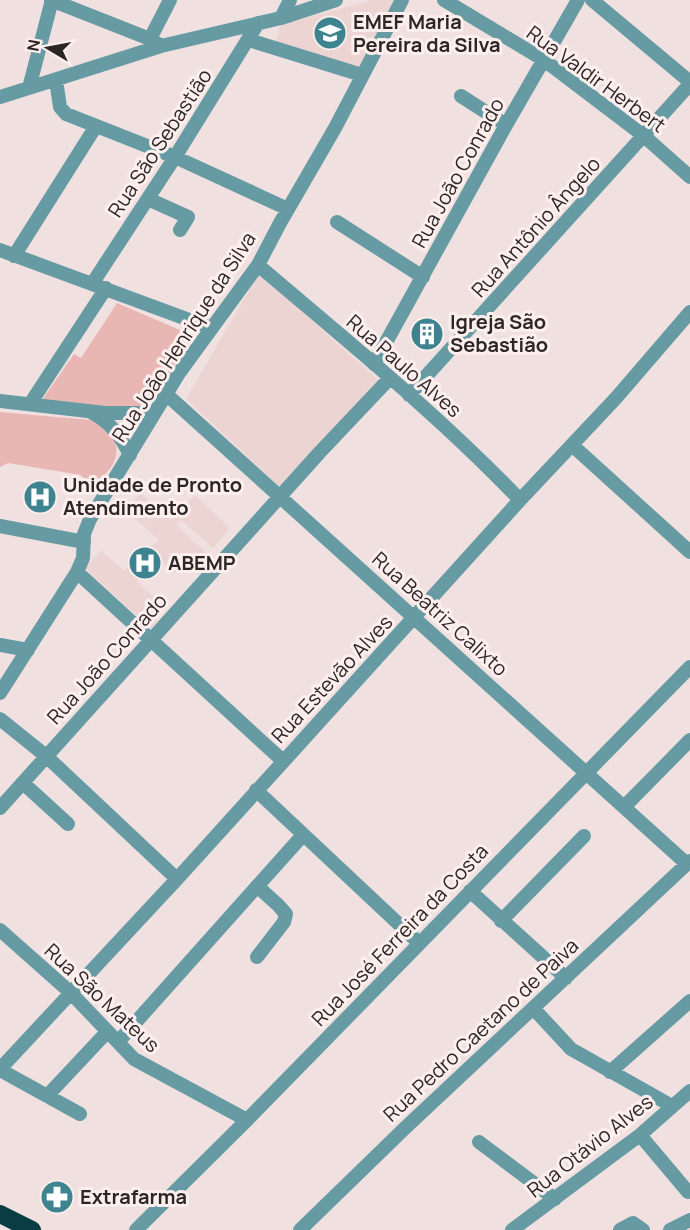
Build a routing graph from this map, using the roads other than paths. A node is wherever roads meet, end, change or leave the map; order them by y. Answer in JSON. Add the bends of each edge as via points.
{"nodes":[{"id":1,"x":51,"y":0,"type":"edge"},
{"id":2,"x":170,"y":0,"type":"edge"},
{"id":3,"x":290,"y":0,"type":"edge"},
{"id":4,"x":336,"y":0,"type":"edge"},
{"id":5,"x":402,"y":0,"type":"edge"},
{"id":6,"x":444,"y":0,"type":"edge"},
{"id":7,"x":578,"y":0,"type":"edge"},
{"id":8,"x":592,"y":0,"type":"edge"},
{"id":9,"x":310,"y":4,"type":"edge"},
{"id":10,"x":281,"y":18,"type":"junction"},
{"id":11,"x":258,"y":23,"type":"junction"},
{"id":12,"x":249,"y":40,"type":"junction"},
{"id":13,"x":156,"y":43,"type":"junction"},
{"id":14,"x":544,"y":60,"type":"junction"},
{"id":15,"x":362,"y":75,"type":"junction"},
{"id":16,"x":56,"y":80,"type":"junction"},
{"id":17,"x":690,"y":83,"type":"edge"},
{"id":18,"x":28,"y":88,"type":"junction"},
{"id":19,"x":461,"y":96,"type":"dead end"},
{"id":20,"x":0,"y":97,"type":"edge"},
{"id":21,"x":506,"y":125,"type":"junction"},
{"id":22,"x":96,"y":126,"type":"junction"},
{"id":23,"x":644,"y":136,"type":"junction"},
{"id":24,"x":176,"y":157,"type":"junction"},
{"id":25,"x":690,"y":177,"type":"edge"},
{"id":26,"x":148,"y":199,"type":"junction"},
{"id":27,"x":288,"y":209,"type":"junction"},
{"id":28,"x":337,"y":222,"type":"dead end"},
{"id":29,"x":180,"y":230,"type":"dead end"},
{"id":30,"x":0,"y":250,"type":"edge"},
{"id":31,"x":15,"y":256,"type":"junction"},
{"id":32,"x":258,"y":265,"type":"junction"},
{"id":33,"x":423,"y":277,"type":"junction"},
{"id":34,"x":99,"y":286,"type":"junction"},
{"id":35,"x":690,"y":312,"type":"edge"},
{"id":36,"x":211,"y":328,"type":"junction"},
{"id":37,"x":374,"y":364,"type":"junction"},
{"id":38,"x":390,"y":378,"type":"junction"},
{"id":39,"x":166,"y":394,"type":"junction"},
{"id":40,"x":410,"y":395,"type":"junction"},
{"id":41,"x":0,"y":401,"type":"edge"},
{"id":42,"x":30,"y":404,"type":"junction"},
{"id":43,"x":90,"y":411,"type":"junction"},
{"id":44,"x":154,"y":413,"type":"junction"},
{"id":45,"x":572,"y":445,"type":"junction"},
{"id":46,"x":130,"y":454,"type":"junction"},
{"id":47,"x":281,"y":496,"type":"junction"},
{"id":48,"x":520,"y":500,"type":"junction"},
{"id":49,"x":0,"y":526,"type":"edge"},
{"id":50,"x":84,"y":542,"type":"junction"},
{"id":51,"x":690,"y":552,"type":"edge"},
{"id":52,"x":76,"y":572,"type":"junction"},
{"id":53,"x":416,"y":617,"type":"junction"},
{"id":54,"x":150,"y":639,"type":"junction"},
{"id":55,"x":0,"y":645,"type":"edge"},
{"id":56,"x":28,"y":650,"type":"junction"},
{"id":57,"x":690,"y":667,"type":"edge"},
{"id":58,"x":0,"y":693,"type":"edge"},
{"id":59,"x":0,"y":719,"type":"edge"},
{"id":60,"x":690,"y":740,"type":"edge"},
{"id":61,"x":46,"y":756,"type":"junction"},
{"id":62,"x":283,"y":761,"type":"junction"},
{"id":63,"x":586,"y":774,"type":"junction"},
{"id":64,"x":22,"y":783,"type":"junction"},
{"id":65,"x":256,"y":790,"type":"junction"},
{"id":66,"x":624,"y":807,"type":"junction"},
{"id":67,"x":0,"y":808,"type":"edge"},
{"id":68,"x":68,"y":824,"type":"dead end"},
{"id":69,"x":303,"y":835,"type":"junction"},
{"id":70,"x":584,"y":836,"type":"dead end"},
{"id":71,"x":688,"y":862,"type":"edge"},
{"id":72,"x":177,"y":879,"type":"junction"},
{"id":73,"x":257,"y":886,"type":"junction"},
{"id":74,"x":470,"y":891,"type":"junction"},
{"id":75,"x":501,"y":921,"type":"junction"},
{"id":76,"x":0,"y":930,"type":"edge"},
{"id":77,"x":419,"y":942,"type":"junction"},
{"id":78,"x":257,"y":957,"type":"dead end"},
{"id":79,"x":566,"y":978,"type":"junction"},
{"id":80,"x":70,"y":992,"type":"junction"},
{"id":81,"x":690,"y":1001,"type":"edge"},
{"id":82,"x":533,"y":1008,"type":"junction"},
{"id":83,"x":107,"y":1032,"type":"junction"},
{"id":84,"x":117,"y":1042,"type":"junction"},
{"id":85,"x":0,"y":1069,"type":"edge"},
{"id":86,"x":610,"y":1072,"type":"junction"},
{"id":87,"x":690,"y":1091,"type":"edge"},
{"id":88,"x":47,"y":1096,"type":"junction"},
{"id":89,"x":672,"y":1107,"type":"junction"},
{"id":90,"x":80,"y":1114,"type":"dead end"},
{"id":91,"x":247,"y":1120,"type":"junction"},
{"id":92,"x":640,"y":1136,"type":"junction"},
{"id":93,"x":479,"y":1142,"type":"dead end"},
{"id":94,"x":688,"y":1192,"type":"dead end"},
{"id":95,"x":555,"y":1199,"type":"junction"},
{"id":96,"x":0,"y":1214,"type":"edge"},
{"id":97,"x":690,"y":1220,"type":"edge"},
{"id":98,"x":642,"y":1229,"type":"edge"},
{"id":99,"x":32,"y":1230,"type":"edge"},
{"id":100,"x":136,"y":1230,"type":"edge"},
{"id":101,"x":300,"y":1230,"type":"edge"},
{"id":102,"x":512,"y":1230,"type":"edge"},
{"id":103,"x":620,"y":1230,"type":"edge"},
{"id":104,"x":670,"y":1230,"type":"edge"}],
"edges":[{"from":1,"to":13,"type":"street"},
{"from":1,"to":18,"type":"street"},
{"from":2,"to":13,"type":"street"},
{"from":3,"to":10,"type":"street"},
{"from":4,"to":9,"type":"street"},
{"from":5,"to":15,"type":"street","name":"Rua João Henrique da Silva"},
{"from":6,"to":14,"type":"street","name":"Rua Valdir Herbert"},
{"from":7,"to":14,"type":"street","name":"Rua João Conrado"},
{"from":8,"to":17,"type":"street"},
{"from":9,"to":10,"type":"street"},
{"from":10,"to":11,"type":"street"},
{"from":11,"to":12,"type":"street","name":"Rua São Sebastião"},
{"from":11,"to":13,"type":"street"},
{"from":12,"to":15,"type":"street"},
{"from":12,"to":24,"type":"street","name":"Rua São Sebastião"},
{"from":13,"to":16,"type":"street"},
{"from":14,"to":21,"type":"street","name":"Rua João Conrado"},
{"from":14,"to":23,"type":"street","name":"Rua Valdir Herbert"},
{"from":15,"to":27,"type":"street","name":"Rua João Henrique da Silva"},
{"from":16,"to":18,"type":"street"},
{"from":16,"to":22,"type":"street","via":[[62,110]]},
{"from":17,"to":23,"type":"street","name":"Rua Antônio Ângelo"},
{"from":18,"to":20,"type":"street"},
{"from":19,"to":21,"type":"street"},
{"from":21,"to":33,"type":"street","name":"Rua João Conrado"},
{"from":22,"to":24,"type":"street"},
{"from":22,"to":31,"type":"street"},
{"from":23,"to":25,"type":"street","name":"Rua Valdir Herbert"},
{"from":23,"to":40,"type":"street","name":"Rua Antônio Ângelo"},
{"from":24,"to":26,"type":"street","name":"Rua São Sebastião"},
{"from":24,"to":27,"type":"street"},
{"from":26,"to":29,"type":"street","via":[[188,217]]},
{"from":26,"to":34,"type":"street","name":"Rua São Sebastião"},
{"from":27,"to":32,"type":"street","name":"Rua João Henrique da Silva"},
{"from":28,"to":33,"type":"street"},
{"from":30,"to":31,"type":"street"},
{"from":31,"to":34,"type":"street"},
{"from":32,"to":36,"type":"street","name":"Rua João Henrique da Silva"},
{"from":32,"to":37,"type":"street","name":"Rua Paulo Alves"},
{"from":33,"to":37,"type":"street","name":"Rua João Conrado"},
{"from":34,"to":36,"type":"street"},
{"from":34,"to":42,"type":"street","name":"Rua São Sebastião"},
{"from":35,"to":45,"type":"street","name":"Rua Estevão Alves"},
{"from":36,"to":39,"type":"street","name":"Rua João Henrique da Silva"},
{"from":37,"to":38,"type":"street","name":"Rua Paulo Alves"},
{"from":38,"to":40,"type":"street","name":"Rua Paulo Alves"},
{"from":38,"to":47,"type":"street","name":"Rua João Conrado"},
{"from":39,"to":44,"type":"street","name":"Rua João Henrique da Silva"},
{"from":39,"to":47,"type":"street","name":"Rua Beatriz Calixto"},
{"from":40,"to":48,"type":"street","name":"Rua Paulo Alves"},
{"from":41,"to":42,"type":"street"},
{"from":42,"to":43,"type":"street"},
{"from":43,"to":44,"type":"street"},
{"from":43,"to":46,"type":"street","via":[[117,433]]},
{"from":44,"to":46,"type":"street","name":"Rua João Henrique da Silva"},
{"from":45,"to":48,"type":"street","name":"Rua Estevão Alves"},
{"from":45,"to":51,"type":"street"},
{"from":46,"to":50,"type":"street","name":"Rua João Henrique da Silva","via":[[90,519]]},
{"from":47,"to":53,"type":"street","name":"Rua Beatriz Calixto"},
{"from":47,"to":54,"type":"street","name":"Rua João Conrado"},
{"from":48,"to":53,"type":"street","name":"Rua Estevão Alves"},
{"from":49,"to":50,"type":"street"},
{"from":50,"to":52,"type":"street","name":"Rua João Henrique da Silva","via":[[83,558]]},
{"from":52,"to":54,"type":"street"},
{"from":52,"to":56,"type":"street","name":"Rua João Henrique da Silva"},
{"from":53,"to":62,"type":"street","name":"Rua Estevão Alves"},
{"from":53,"to":63,"type":"street","name":"Rua Beatriz Calixto"},
{"from":54,"to":61,"type":"street","name":"Rua João Conrado"},
{"from":54,"to":62,"type":"street"},
{"from":55,"to":56,"type":"street"},
{"from":56,"to":58,"type":"street","name":"Rua João Henrique da Silva"},
{"from":57,"to":63,"type":"street","name":"Rua José Ferreira da Costa"},
{"from":59,"to":61,"type":"street"},
{"from":60,"to":66,"type":"street"},
{"from":61,"to":64,"type":"street","name":"Rua João Conrado"},
{"from":61,"to":72,"type":"street"},
{"from":62,"to":65,"type":"street","name":"Rua Estevão Alves"},
{"from":63,"to":66,"type":"street","name":"Rua Beatriz Calixto"},
{"from":63,"to":74,"type":"street","name":"Rua José Ferreira da Costa"},
{"from":64,"to":67,"type":"street","name":"Rua João Conrado"},
{"from":64,"to":68,"type":"street"},
{"from":65,"to":69,"type":"street"},
{"from":65,"to":72,"type":"street","name":"Rua Estevão Alves"},
{"from":66,"to":71,"type":"street","name":"Rua Beatriz Calixto"},
{"from":69,"to":73,"type":"street"},
{"from":69,"to":77,"type":"street"},
{"from":70,"to":75,"type":"street"},
{"from":71,"to":79,"type":"street","name":"Rua Pedro Caetano de Paiva"},
{"from":72,"to":80,"type":"street","name":"Rua Estevão Alves"},
{"from":73,"to":78,"type":"street","via":[[286,914]]},
{"from":73,"to":84,"type":"street"},
{"from":74,"to":75,"type":"street"},
{"from":74,"to":77,"type":"street","name":"Rua José Ferreira da Costa"},
{"from":75,"to":79,"type":"street"},
{"from":76,"to":80,"type":"street","name":"Rua São Mateus"},
{"from":77,"to":91,"type":"street","name":"Rua José Ferreira da Costa"},
{"from":79,"to":82,"type":"street","name":"Rua Pedro Caetano de Paiva"},
{"from":80,"to":83,"type":"street","name":"Rua São Mateus"},
{"from":80,"to":85,"type":"street","name":"Rua Estevão Alves"},
{"from":81,"to":86,"type":"street"},
{"from":82,"to":86,"type":"street","via":[[571,1049]]},
{"from":82,"to":101,"type":"street","name":"Rua Pedro Caetano de Paiva"},
{"from":83,"to":84,"type":"street","name":"Rua São Mateus"},
{"from":83,"to":88,"type":"street"},
{"from":84,"to":91,"type":"street","name":"Rua São Mateus","via":[[141,1064]]},
{"from":85,"to":88,"type":"street"},
{"from":86,"to":89,"type":"street"},
{"from":87,"to":89,"type":"street","name":"Rua Otávio Alves"},
{"from":88,"to":90,"type":"street"},
{"from":89,"to":92,"type":"street","name":"Rua Otávio Alves"},
{"from":91,"to":100,"type":"street","name":"Rua José Ferreira da Costa"},
{"from":92,"to":94,"type":"street"},
{"from":92,"to":95,"type":"street","name":"Rua Otávio Alves"},
{"from":93,"to":95,"type":"street"},
{"from":95,"to":102,"type":"street","name":"Rua Otávio Alves"},
{"from":96,"to":99,"type":"highway"},
{"from":97,"to":104,"type":"street"},
{"from":98,"to":103,"type":"street","via":[[633,1223]]}]}
